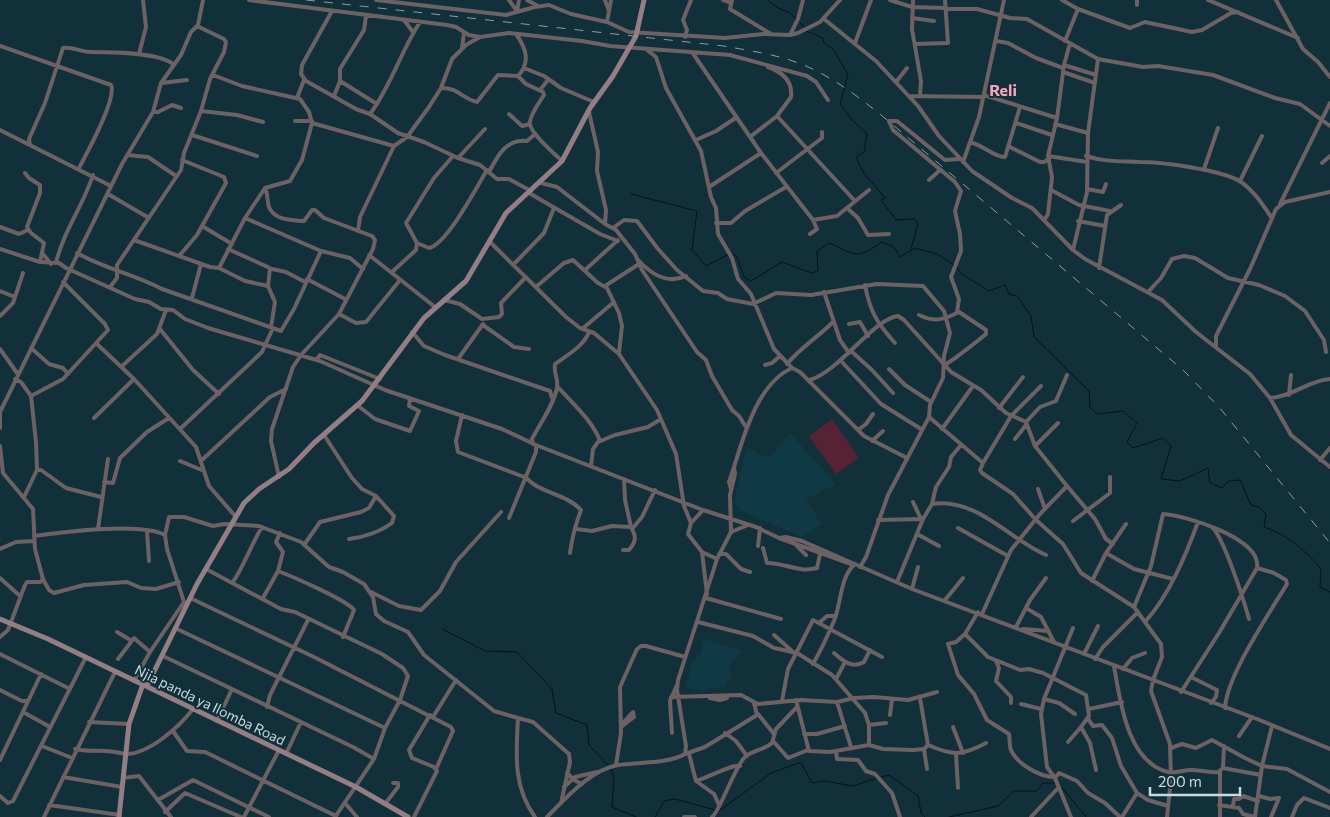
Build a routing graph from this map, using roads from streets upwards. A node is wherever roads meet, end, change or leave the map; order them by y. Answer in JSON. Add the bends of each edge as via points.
{"nodes":[{"id":1,"x":143,"y":0,"type":"edge"},
{"id":2,"x":203,"y":0,"type":"edge"},
{"id":3,"x":249,"y":0,"type":"edge"},
{"id":4,"x":376,"y":0,"type":"edge"},
{"id":5,"x":509,"y":0,"type":"edge"},
{"id":6,"x":519,"y":0,"type":"edge"},
{"id":7,"x":527,"y":0,"type":"edge"},
{"id":8,"x":605,"y":0,"type":"edge"},
{"id":9,"x":611,"y":0,"type":"edge"},
{"id":10,"x":644,"y":0,"type":"edge"},
{"id":11,"x":691,"y":0,"type":"edge"},
{"id":12,"x":722,"y":0,"type":"edge"},
{"id":13,"x":802,"y":0,"type":"edge"},
{"id":14,"x":840,"y":0,"type":"edge"},
{"id":15,"x":871,"y":0,"type":"edge"},
{"id":16,"x":890,"y":0,"type":"edge"},
{"id":17,"x":913,"y":0,"type":"edge"},
{"id":18,"x":945,"y":0,"type":"edge"},
{"id":19,"x":1004,"y":0,"type":"edge"},
{"id":20,"x":1062,"y":0,"type":"edge"},
{"id":21,"x":1208,"y":0,"type":"edge"},
{"id":22,"x":1276,"y":0,"type":"edge"},
{"id":23,"x":732,"y":1,"type":"edge"},
{"id":24,"x":538,"y":6,"type":"junction"},
{"id":25,"x":912,"y":7,"type":"junction"},
{"id":26,"x":946,"y":8,"type":"junction"},
{"id":27,"x":1078,"y":9,"type":"junction"},
{"id":28,"x":332,"y":11,"type":"junction"},
{"id":29,"x":609,"y":11,"type":"junction"},
{"id":30,"x":517,"y":12,"type":"junction"},
{"id":31,"x":1238,"y":12,"type":"junction"},
{"id":32,"x":366,"y":16,"type":"junction"},
{"id":33,"x":1001,"y":16,"type":"junction"},
{"id":34,"x":912,"y":18,"type":"junction"},
{"id":35,"x":824,"y":19,"type":"junction"},
{"id":36,"x":404,"y":20,"type":"junction"},
{"id":37,"x":934,"y":21,"type":"dead end"},
{"id":38,"x":420,"y":22,"type":"junction"},
{"id":39,"x":607,"y":22,"type":"junction"},
{"id":40,"x":197,"y":26,"type":"junction"},
{"id":41,"x":413,"y":32,"type":"junction"},
{"id":42,"x":464,"y":33,"type":"junction"},
{"id":43,"x":637,"y":33,"type":"junction"},
{"id":44,"x":516,"y":34,"type":"junction"},
{"id":45,"x":772,"y":34,"type":"junction"},
{"id":46,"x":790,"y":35,"type":"junction"},
{"id":47,"x":684,"y":37,"type":"junction"},
{"id":48,"x":480,"y":38,"type":"junction"},
{"id":49,"x":1298,"y":38,"type":"junction"},
{"id":50,"x":996,"y":41,"type":"junction"},
{"id":51,"x":1068,"y":42,"type":"junction"},
{"id":52,"x":855,"y":43,"type":"junction"},
{"id":53,"x":916,"y":44,"type":"junction"},
{"id":54,"x":0,"y":46,"type":"edge"},
{"id":55,"x":630,"y":47,"type":"junction"},
{"id":56,"x":462,"y":48,"type":"junction"},
{"id":57,"x":645,"y":48,"type":"junction"},
{"id":58,"x":692,"y":52,"type":"junction"},
{"id":59,"x":139,"y":54,"type":"junction"},
{"id":60,"x":1098,"y":59,"type":"junction"},
{"id":61,"x":173,"y":64,"type":"junction"},
{"id":62,"x":57,"y":65,"type":"junction"},
{"id":63,"x":762,"y":65,"type":"junction"},
{"id":64,"x":524,"y":68,"type":"junction"},
{"id":65,"x":907,"y":68,"type":"dead end"},
{"id":66,"x":1063,"y":68,"type":"junction"},
{"id":67,"x":213,"y":75,"type":"junction"},
{"id":68,"x":1096,"y":75,"type":"junction"},
{"id":69,"x":518,"y":76,"type":"junction"},
{"id":70,"x":1330,"y":78,"type":"edge"},
{"id":71,"x":187,"y":80,"type":"dead end"},
{"id":72,"x":304,"y":80,"type":"junction"},
{"id":73,"x":548,"y":80,"type":"junction"},
{"id":74,"x":340,"y":81,"type":"junction"},
{"id":75,"x":161,"y":82,"type":"junction"},
{"id":76,"x":896,"y":82,"type":"junction"},
{"id":77,"x":1095,"y":83,"type":"junction"},
{"id":78,"x":441,"y":88,"type":"junction"},
{"id":79,"x":540,"y":90,"type":"junction"},
{"id":80,"x":334,"y":96,"type":"junction"},
{"id":81,"x":909,"y":96,"type":"junction"},
{"id":82,"x":920,"y":96,"type":"junction"},
{"id":83,"x":984,"y":96,"type":"junction"},
{"id":84,"x":298,"y":98,"type":"junction"},
{"id":85,"x":828,"y":100,"type":"dead end"},
{"id":86,"x":594,"y":102,"type":"junction"},
{"id":87,"x":1330,"y":103,"type":"edge"},
{"id":88,"x":377,"y":104,"type":"junction"},
{"id":89,"x":1020,"y":107,"type":"junction"},
{"id":90,"x":181,"y":108,"type":"dead end"},
{"id":91,"x":589,"y":110,"type":"junction"},
{"id":92,"x":201,"y":111,"type":"junction"},
{"id":93,"x":153,"y":112,"type":"junction"},
{"id":94,"x":370,"y":114,"type":"junction"},
{"id":95,"x":510,"y":114,"type":"dead end"},
{"id":96,"x":776,"y":116,"type":"junction"},
{"id":97,"x":737,"y":117,"type":"junction"},
{"id":98,"x":1056,"y":118,"type":"junction"},
{"id":99,"x":1322,"y":119,"type":"junction"},
{"id":100,"x":295,"y":121,"type":"dead end"},
{"id":101,"x":263,"y":122,"type":"dead end"},
{"id":102,"x":312,"y":122,"type":"junction"},
{"id":103,"x":1016,"y":123,"type":"junction"},
{"id":104,"x":530,"y":124,"type":"junction"},
{"id":105,"x":1055,"y":124,"type":"junction"},
{"id":106,"x":1330,"y":126,"type":"edge"},
{"id":107,"x":485,"y":128,"type":"dead end"},
{"id":108,"x":1218,"y":128,"type":"dead end"},
{"id":109,"x":0,"y":130,"type":"edge"},
{"id":110,"x":822,"y":132,"type":"dead end"},
{"id":111,"x":1088,"y":133,"type":"junction"},
{"id":112,"x":535,"y":134,"type":"junction"},
{"id":113,"x":192,"y":135,"type":"junction"},
{"id":114,"x":1052,"y":135,"type":"junction"},
{"id":115,"x":1262,"y":136,"type":"dead end"},
{"id":116,"x":408,"y":137,"type":"junction"},
{"id":117,"x":750,"y":138,"type":"junction"},
{"id":118,"x":29,"y":139,"type":"junction"},
{"id":119,"x":696,"y":140,"type":"junction"},
{"id":120,"x":25,"y":142,"type":"junction"},
{"id":121,"x":972,"y":143,"type":"junction"},
{"id":122,"x":30,"y":145,"type":"junction"},
{"id":123,"x":394,"y":146,"type":"junction"},
{"id":124,"x":806,"y":148,"type":"junction"},
{"id":125,"x":1010,"y":148,"type":"junction"},
{"id":126,"x":760,"y":153,"type":"junction"},
{"id":127,"x":127,"y":155,"type":"junction"},
{"id":128,"x":257,"y":156,"type":"dead end"},
{"id":129,"x":453,"y":156,"type":"junction"},
{"id":130,"x":1086,"y":156,"type":"junction"},
{"id":131,"x":458,"y":158,"type":"junction"},
{"id":132,"x":1048,"y":158,"type":"junction"},
{"id":133,"x":1329,"y":158,"type":"edge"},
{"id":134,"x":182,"y":160,"type":"junction"},
{"id":135,"x":961,"y":160,"type":"junction"},
{"id":136,"x":562,"y":161,"type":"junction"},
{"id":137,"x":1086,"y":162,"type":"junction"},
{"id":138,"x":1322,"y":163,"type":"dead end"},
{"id":139,"x":79,"y":168,"type":"junction"},
{"id":140,"x":1204,"y":169,"type":"junction"},
{"id":141,"x":940,"y":170,"type":"junction"},
{"id":142,"x":488,"y":171,"type":"junction"},
{"id":143,"x":25,"y":173,"type":"dead end"},
{"id":144,"x":776,"y":173,"type":"junction"},
{"id":145,"x":93,"y":176,"type":"junction"},
{"id":146,"x":176,"y":176,"type":"junction"},
{"id":147,"x":929,"y":180,"type":"dead end"},
{"id":148,"x":1240,"y":181,"type":"junction"},
{"id":149,"x":540,"y":183,"type":"junction"},
{"id":150,"x":1106,"y":184,"type":"dead end"},
{"id":151,"x":112,"y":186,"type":"junction"},
{"id":152,"x":709,"y":186,"type":"junction"},
{"id":153,"x":786,"y":187,"type":"junction"},
{"id":154,"x":265,"y":188,"type":"junction"},
{"id":155,"x":1087,"y":189,"type":"junction"},
{"id":156,"x":869,"y":190,"type":"dead end"},
{"id":157,"x":1051,"y":190,"type":"junction"},
{"id":158,"x":530,"y":192,"type":"junction"},
{"id":159,"x":1330,"y":192,"type":"edge"},
{"id":160,"x":108,"y":194,"type":"junction"},
{"id":161,"x":854,"y":200,"type":"junction"},
{"id":162,"x":1121,"y":205,"type":"dead end"},
{"id":163,"x":1083,"y":206,"type":"junction"},
{"id":164,"x":1279,"y":206,"type":"junction"},
{"id":165,"x":554,"y":208,"type":"junction"},
{"id":166,"x":847,"y":208,"type":"junction"},
{"id":167,"x":1110,"y":211,"type":"junction"},
{"id":168,"x":1271,"y":217,"type":"junction"},
{"id":169,"x":148,"y":218,"type":"junction"},
{"id":170,"x":244,"y":218,"type":"junction"},
{"id":171,"x":1045,"y":219,"type":"junction"},
{"id":172,"x":813,"y":220,"type":"junction"},
{"id":173,"x":1078,"y":221,"type":"junction"},
{"id":174,"x":605,"y":224,"type":"junction"},
{"id":175,"x":716,"y":224,"type":"junction"},
{"id":176,"x":202,"y":226,"type":"junction"},
{"id":177,"x":1105,"y":226,"type":"junction"},
{"id":178,"x":0,"y":227,"type":"edge"},
{"id":179,"x":613,"y":228,"type":"junction"},
{"id":180,"x":28,"y":230,"type":"junction"},
{"id":181,"x":358,"y":232,"type":"junction"},
{"id":182,"x":810,"y":234,"type":"dead end"},
{"id":183,"x":888,"y":234,"type":"dead end"},
{"id":184,"x":619,"y":238,"type":"junction"},
{"id":185,"x":136,"y":239,"type":"junction"},
{"id":186,"x":489,"y":241,"type":"junction"},
{"id":187,"x":417,"y":243,"type":"junction"},
{"id":188,"x":232,"y":244,"type":"junction"},
{"id":189,"x":188,"y":247,"type":"junction"},
{"id":190,"x":0,"y":248,"type":"edge"},
{"id":191,"x":228,"y":249,"type":"junction"},
{"id":192,"x":1073,"y":250,"type":"junction"},
{"id":193,"x":321,"y":251,"type":"junction"},
{"id":194,"x":77,"y":253,"type":"junction"},
{"id":195,"x":43,"y":254,"type":"junction"},
{"id":196,"x":369,"y":255,"type":"junction"},
{"id":197,"x":179,"y":256,"type":"junction"},
{"id":198,"x":188,"y":258,"type":"junction"},
{"id":199,"x":638,"y":261,"type":"junction"},
{"id":200,"x":40,"y":262,"type":"junction"},
{"id":201,"x":53,"y":263,"type":"junction"},
{"id":202,"x":201,"y":264,"type":"junction"},
{"id":203,"x":513,"y":265,"type":"junction"},
{"id":204,"x":220,"y":268,"type":"junction"},
{"id":205,"x":1099,"y":268,"type":"junction"},
{"id":206,"x":68,"y":269,"type":"junction"},
{"id":207,"x":272,"y":269,"type":"junction"},
{"id":208,"x":362,"y":269,"type":"junction"},
{"id":209,"x":117,"y":270,"type":"junction"},
{"id":210,"x":585,"y":270,"type":"junction"},
{"id":211,"x":392,"y":272,"type":"junction"},
{"id":212,"x":23,"y":273,"type":"dead end"},
{"id":213,"x":686,"y":276,"type":"junction"},
{"id":214,"x":526,"y":277,"type":"junction"},
{"id":215,"x":306,"y":280,"type":"junction"},
{"id":216,"x":400,"y":280,"type":"junction"},
{"id":217,"x":1244,"y":281,"type":"junction"},
{"id":218,"x":63,"y":282,"type":"junction"},
{"id":219,"x":864,"y":285,"type":"junction"},
{"id":220,"x":268,"y":286,"type":"junction"},
{"id":221,"x":536,"y":286,"type":"junction"},
{"id":222,"x":605,"y":286,"type":"junction"},
{"id":223,"x":110,"y":287,"type":"junction"},
{"id":224,"x":0,"y":291,"type":"edge"},
{"id":225,"x":824,"y":292,"type":"junction"},
{"id":226,"x":1148,"y":292,"type":"junction"},
{"id":227,"x":15,"y":297,"type":"junction"},
{"id":228,"x":192,"y":298,"type":"junction"},
{"id":229,"x":345,"y":299,"type":"junction"},
{"id":230,"x":444,"y":300,"type":"junction"},
{"id":231,"x":614,"y":302,"type":"junction"},
{"id":232,"x":755,"y":304,"type":"junction"},
{"id":233,"x":435,"y":307,"type":"junction"},
{"id":234,"x":166,"y":310,"type":"junction"},
{"id":235,"x":957,"y":312,"type":"junction"},
{"id":236,"x":339,"y":314,"type":"junction"},
{"id":237,"x":0,"y":316,"type":"edge"},
{"id":238,"x":919,"y":316,"type":"dead end"},
{"id":239,"x":947,"y":318,"type":"junction"},
{"id":240,"x":482,"y":319,"type":"junction"},
{"id":241,"x":834,"y":322,"type":"junction"},
{"id":242,"x":849,"y":324,"type":"dead end"},
{"id":243,"x":482,"y":325,"type":"junction"},
{"id":244,"x":879,"y":326,"type":"junction"},
{"id":245,"x":272,"y":327,"type":"junction"},
{"id":246,"x":582,"y":329,"type":"junction"},
{"id":247,"x":160,"y":330,"type":"junction"},
{"id":248,"x":412,"y":332,"type":"junction"},
{"id":249,"x":589,"y":332,"type":"junction"},
{"id":250,"x":868,"y":336,"type":"junction"},
{"id":251,"x":1216,"y":336,"type":"junction"},
{"id":252,"x":1205,"y":338,"type":"junction"},
{"id":253,"x":895,"y":343,"type":"dead end"},
{"id":254,"x":97,"y":344,"type":"junction"},
{"id":255,"x":266,"y":345,"type":"junction"},
{"id":256,"x":1216,"y":346,"type":"junction"},
{"id":257,"x":31,"y":348,"type":"junction"},
{"id":258,"x":0,"y":349,"type":"edge"},
{"id":259,"x":529,"y":349,"type":"dead end"},
{"id":260,"x":850,"y":352,"type":"junction"},
{"id":261,"x":1326,"y":352,"type":"dead end"},
{"id":262,"x":619,"y":354,"type":"junction"},
{"id":263,"x":300,"y":356,"type":"junction"},
{"id":264,"x":780,"y":356,"type":"junction"},
{"id":265,"x":458,"y":359,"type":"junction"},
{"id":266,"x":316,"y":360,"type":"junction"},
{"id":267,"x":841,"y":361,"type":"junction"},
{"id":268,"x":116,"y":362,"type":"junction"},
{"id":269,"x":126,"y":362,"type":"junction"},
{"id":270,"x":787,"y":364,"type":"junction"},
{"id":271,"x":765,"y":365,"type":"dead end"},
{"id":272,"x":944,"y":365,"type":"junction"},
{"id":273,"x":121,"y":367,"type":"junction"},
{"id":274,"x":792,"y":368,"type":"junction"},
{"id":275,"x":889,"y":369,"type":"dead end"},
{"id":276,"x":17,"y":373,"type":"junction"},
{"id":277,"x":68,"y":374,"type":"junction"},
{"id":278,"x":1290,"y":374,"type":"dead end"},
{"id":279,"x":1067,"y":375,"type":"dead end"},
{"id":280,"x":1023,"y":377,"type":"dead end"},
{"id":281,"x":380,"y":378,"type":"junction"},
{"id":282,"x":15,"y":379,"type":"junction"},
{"id":283,"x":134,"y":379,"type":"junction"},
{"id":284,"x":1330,"y":379,"type":"edge"},
{"id":285,"x":810,"y":380,"type":"junction"},
{"id":286,"x":375,"y":385,"type":"junction"},
{"id":287,"x":557,"y":386,"type":"junction"},
{"id":288,"x":973,"y":386,"type":"junction"},
{"id":289,"x":1041,"y":386,"type":"dead end"},
{"id":290,"x":286,"y":389,"type":"junction"},
{"id":291,"x":893,"y":393,"type":"dead end"},
{"id":292,"x":219,"y":394,"type":"junction"},
{"id":293,"x":1289,"y":395,"type":"junction"},
{"id":294,"x":31,"y":396,"type":"junction"},
{"id":295,"x":410,"y":398,"type":"junction"},
{"id":296,"x":552,"y":398,"type":"junction"},
{"id":297,"x":1270,"y":398,"type":"junction"},
{"id":298,"x":2,"y":401,"type":"edge"},
{"id":299,"x":931,"y":402,"type":"junction"},
{"id":300,"x":357,"y":405,"type":"junction"},
{"id":301,"x":999,"y":408,"type":"junction"},
{"id":302,"x":0,"y":409,"type":"edge"},
{"id":303,"x":873,"y":414,"type":"dead end"},
{"id":304,"x":462,"y":415,"type":"junction"},
{"id":305,"x":1011,"y":416,"type":"junction"},
{"id":306,"x":929,"y":417,"type":"junction"},
{"id":307,"x":94,"y":418,"type":"dead end"},
{"id":308,"x":169,"y":418,"type":"junction"},
{"id":309,"x":661,"y":419,"type":"junction"},
{"id":310,"x":1026,"y":423,"type":"junction"},
{"id":311,"x":1058,"y":423,"type":"dead end"},
{"id":312,"x":746,"y":427,"type":"junction"},
{"id":313,"x":0,"y":428,"type":"edge"},
{"id":314,"x":180,"y":428,"type":"junction"},
{"id":315,"x":942,"y":429,"type":"junction"},
{"id":316,"x":858,"y":430,"type":"junction"},
{"id":317,"x":922,"y":430,"type":"junction"},
{"id":318,"x":883,"y":431,"type":"dead end"},
{"id":319,"x":324,"y":435,"type":"junction"},
{"id":320,"x":1015,"y":439,"type":"dead end"},
{"id":321,"x":600,"y":441,"type":"junction"},
{"id":322,"x":872,"y":441,"type":"junction"},
{"id":323,"x":535,"y":445,"type":"junction"},
{"id":324,"x":961,"y":445,"type":"junction"},
{"id":325,"x":0,"y":446,"type":"edge"},
{"id":326,"x":1035,"y":446,"type":"junction"},
{"id":327,"x":1330,"y":448,"type":"edge"},
{"id":328,"x":546,"y":449,"type":"junction"},
{"id":329,"x":534,"y":454,"type":"junction"},
{"id":330,"x":907,"y":458,"type":"junction"},
{"id":331,"x":108,"y":460,"type":"dead end"},
{"id":332,"x":202,"y":460,"type":"junction"},
{"id":333,"x":1320,"y":460,"type":"junction"},
{"id":334,"x":180,"y":461,"type":"dead end"},
{"id":335,"x":983,"y":463,"type":"junction"},
{"id":336,"x":591,"y":466,"type":"junction"},
{"id":337,"x":1330,"y":467,"type":"edge"},
{"id":338,"x":37,"y":470,"type":"junction"},
{"id":339,"x":204,"y":471,"type":"junction"},
{"id":340,"x":525,"y":476,"type":"junction"},
{"id":341,"x":279,"y":477,"type":"junction"},
{"id":342,"x":1110,"y":477,"type":"dead end"},
{"id":343,"x":624,"y":479,"type":"junction"},
{"id":344,"x":104,"y":482,"type":"junction"},
{"id":345,"x":1067,"y":486,"type":"junction"},
{"id":346,"x":1038,"y":489,"type":"dead end"},
{"id":347,"x":655,"y":490,"type":"junction"},
{"id":348,"x":376,"y":496,"type":"junction"},
{"id":349,"x":24,"y":497,"type":"junction"},
{"id":350,"x":101,"y":497,"type":"junction"},
{"id":351,"x":683,"y":502,"type":"junction"},
{"id":352,"x":913,"y":502,"type":"dead end"},
{"id":353,"x":932,"y":504,"type":"junction"},
{"id":354,"x":1045,"y":509,"type":"junction"},
{"id":355,"x":703,"y":510,"type":"junction"},
{"id":356,"x":1088,"y":510,"type":"junction"},
{"id":357,"x":501,"y":512,"type":"dead end"},
{"id":358,"x":731,"y":513,"type":"junction"},
{"id":359,"x":236,"y":517,"type":"junction"},
{"id":360,"x":724,"y":517,"type":"junction"},
{"id":361,"x":509,"y":518,"type":"dead end"},
{"id":362,"x":922,"y":519,"type":"junction"},
{"id":363,"x":732,"y":520,"type":"junction"},
{"id":364,"x":878,"y":520,"type":"junction"},
{"id":365,"x":1036,"y":520,"type":"junction"},
{"id":366,"x":1073,"y":521,"type":"dead end"},
{"id":367,"x":691,"y":522,"type":"junction"},
{"id":368,"x":1198,"y":522,"type":"junction"},
{"id":369,"x":1126,"y":524,"type":"dead end"},
{"id":370,"x":232,"y":525,"type":"junction"},
{"id":371,"x":748,"y":525,"type":"junction"},
{"id":372,"x":1212,"y":526,"type":"junction"},
{"id":373,"x":262,"y":527,"type":"junction"},
{"id":374,"x":632,"y":528,"type":"junction"},
{"id":375,"x":760,"y":528,"type":"junction"},
{"id":376,"x":958,"y":528,"type":"dead end"},
{"id":377,"x":98,"y":529,"type":"junction"},
{"id":378,"x":576,"y":529,"type":"junction"},
{"id":379,"x":147,"y":531,"type":"junction"},
{"id":380,"x":731,"y":532,"type":"junction"},
{"id":381,"x":280,"y":533,"type":"junction"},
{"id":382,"x":917,"y":534,"type":"junction"},
{"id":383,"x":165,"y":535,"type":"junction"},
{"id":384,"x":779,"y":538,"type":"junction"},
{"id":385,"x":34,"y":539,"type":"junction"},
{"id":386,"x":349,"y":539,"type":"dead end"},
{"id":387,"x":1020,"y":540,"type":"junction"},
{"id":388,"x":304,"y":544,"type":"junction"},
{"id":389,"x":795,"y":544,"type":"junction"},
{"id":390,"x":1112,"y":544,"type":"junction"},
{"id":391,"x":758,"y":546,"type":"dead end"},
{"id":392,"x":939,"y":546,"type":"dead end"},
{"id":393,"x":763,"y":548,"type":"dead end"},
{"id":394,"x":0,"y":549,"type":"edge"},
{"id":395,"x":623,"y":550,"type":"dead end"},
{"id":396,"x":702,"y":552,"type":"junction"},
{"id":397,"x":570,"y":553,"type":"dead end"},
{"id":398,"x":1106,"y":553,"type":"junction"},
{"id":399,"x":820,"y":554,"type":"junction"},
{"id":400,"x":806,"y":555,"type":"dead end"},
{"id":401,"x":1046,"y":555,"type":"dead end"},
{"id":402,"x":718,"y":556,"type":"junction"},
{"id":403,"x":1008,"y":556,"type":"junction"},
{"id":404,"x":149,"y":561,"type":"dead end"},
{"id":405,"x":857,"y":566,"type":"junction"},
{"id":406,"x":918,"y":568,"type":"dead end"},
{"id":407,"x":1256,"y":568,"type":"junction"},
{"id":408,"x":206,"y":569,"type":"junction"},
{"id":409,"x":278,"y":571,"type":"junction"},
{"id":410,"x":750,"y":572,"type":"dead end"},
{"id":411,"x":1149,"y":573,"type":"junction"},
{"id":412,"x":0,"y":578,"type":"edge"},
{"id":413,"x":963,"y":578,"type":"dead end"},
{"id":414,"x":1046,"y":578,"type":"dead end"},
{"id":415,"x":44,"y":579,"type":"junction"},
{"id":416,"x":1173,"y":579,"type":"junction"},
{"id":417,"x":1092,"y":581,"type":"junction"},
{"id":418,"x":179,"y":582,"type":"junction"},
{"id":419,"x":234,"y":582,"type":"junction"},
{"id":420,"x":897,"y":582,"type":"junction"},
{"id":421,"x":912,"y":589,"type":"junction"},
{"id":422,"x":371,"y":592,"type":"junction"},
{"id":423,"x":1241,"y":593,"type":"junction"},
{"id":424,"x":20,"y":596,"type":"junction"},
{"id":425,"x":707,"y":596,"type":"junction"},
{"id":426,"x":190,"y":598,"type":"junction"},
{"id":427,"x":263,"y":598,"type":"junction"},
{"id":428,"x":945,"y":600,"type":"junction"},
{"id":429,"x":1134,"y":607,"type":"junction"},
{"id":430,"x":1026,"y":608,"type":"junction"},
{"id":431,"x":1138,"y":612,"type":"junction"},
{"id":432,"x":980,"y":613,"type":"junction"},
{"id":433,"x":836,"y":616,"type":"junction"},
{"id":434,"x":781,"y":618,"type":"dead end"},
{"id":435,"x":1042,"y":618,"type":"junction"},
{"id":436,"x":0,"y":619,"type":"edge"},
{"id":437,"x":1249,"y":619,"type":"dead end"},
{"id":438,"x":308,"y":620,"type":"junction"},
{"id":439,"x":698,"y":622,"type":"junction"},
{"id":440,"x":820,"y":622,"type":"junction"},
{"id":441,"x":1145,"y":622,"type":"junction"},
{"id":442,"x":10,"y":624,"type":"junction"},
{"id":443,"x":1098,"y":626,"type":"dead end"},
{"id":444,"x":175,"y":627,"type":"junction"},
{"id":445,"x":1016,"y":627,"type":"junction"},
{"id":446,"x":830,"y":628,"type":"junction"},
{"id":447,"x":1073,"y":628,"type":"dead end"},
{"id":448,"x":1022,"y":629,"type":"junction"},
{"id":449,"x":1037,"y":629,"type":"junction"},
{"id":450,"x":1048,"y":631,"type":"junction"},
{"id":451,"x":118,"y":632,"type":"dead end"},
{"id":452,"x":965,"y":634,"type":"junction"},
{"id":453,"x":774,"y":635,"type":"dead end"},
{"id":454,"x":0,"y":636,"type":"edge"},
{"id":455,"x":343,"y":637,"type":"junction"},
{"id":456,"x":132,"y":641,"type":"junction"},
{"id":457,"x":1054,"y":642,"type":"junction"},
{"id":458,"x":294,"y":647,"type":"junction"},
{"id":459,"x":1065,"y":647,"type":"junction"},
{"id":460,"x":870,"y":650,"type":"junction"},
{"id":461,"x":792,"y":651,"type":"junction"},
{"id":462,"x":150,"y":652,"type":"junction"},
{"id":463,"x":797,"y":653,"type":"junction"},
{"id":464,"x":834,"y":653,"type":"dead end"},
{"id":465,"x":1145,"y":653,"type":"dead end"},
{"id":466,"x":0,"y":654,"type":"edge"},
{"id":467,"x":1084,"y":654,"type":"junction"},
{"id":468,"x":163,"y":656,"type":"junction"},
{"id":469,"x":882,"y":656,"type":"dead end"},
{"id":470,"x":86,"y":657,"type":"junction"},
{"id":471,"x":685,"y":657,"type":"junction"},
{"id":472,"x":1095,"y":658,"type":"junction"},
{"id":473,"x":118,"y":659,"type":"dead end"},
{"id":474,"x":996,"y":661,"type":"junction"},
{"id":475,"x":845,"y":662,"type":"junction"},
{"id":476,"x":814,"y":664,"type":"junction"},
{"id":477,"x":1114,"y":666,"type":"junction"},
{"id":478,"x":1123,"y":669,"type":"junction"},
{"id":479,"x":114,"y":672,"type":"junction"},
{"id":480,"x":40,"y":674,"type":"junction"},
{"id":481,"x":1191,"y":677,"type":"junction"},
{"id":482,"x":279,"y":678,"type":"junction"},
{"id":483,"x":1054,"y":678,"type":"junction"},
{"id":484,"x":836,"y":679,"type":"junction"},
{"id":485,"x":456,"y":680,"type":"junction"},
{"id":486,"x":1153,"y":680,"type":"junction"},
{"id":487,"x":134,"y":681,"type":"junction"},
{"id":488,"x":145,"y":685,"type":"junction"},
{"id":489,"x":677,"y":685,"type":"junction"},
{"id":490,"x":70,"y":689,"type":"junction"},
{"id":491,"x":232,"y":689,"type":"junction"},
{"id":492,"x":0,"y":690,"type":"edge"},
{"id":493,"x":937,"y":692,"type":"dead end"},
{"id":494,"x":1181,"y":692,"type":"junction"},
{"id":495,"x":678,"y":696,"type":"junction"},
{"id":496,"x":670,"y":697,"type":"junction"},
{"id":497,"x":854,"y":698,"type":"junction"},
{"id":498,"x":920,"y":698,"type":"junction"},
{"id":499,"x":892,"y":699,"type":"junction"},
{"id":500,"x":400,"y":700,"type":"junction"},
{"id":501,"x":796,"y":700,"type":"junction"},
{"id":502,"x":1044,"y":700,"type":"junction"},
{"id":503,"x":22,"y":701,"type":"junction"},
{"id":504,"x":28,"y":701,"type":"junction"},
{"id":505,"x":782,"y":701,"type":"junction"},
{"id":506,"x":837,"y":702,"type":"junction"},
{"id":507,"x":1122,"y":702,"type":"junction"},
{"id":508,"x":754,"y":703,"type":"junction"},
{"id":509,"x":1011,"y":703,"type":"dead end"},
{"id":510,"x":1211,"y":703,"type":"junction"},
{"id":511,"x":1021,"y":704,"type":"dead end"},
{"id":512,"x":267,"y":707,"type":"junction"},
{"id":513,"x":797,"y":707,"type":"junction"},
{"id":514,"x":1225,"y":708,"type":"junction"},
{"id":515,"x":193,"y":709,"type":"junction"},
{"id":516,"x":1042,"y":709,"type":"junction"},
{"id":517,"x":1089,"y":709,"type":"junction"},
{"id":518,"x":23,"y":710,"type":"junction"},
{"id":519,"x":758,"y":714,"type":"junction"},
{"id":520,"x":1075,"y":714,"type":"dead end"},
{"id":521,"x":432,"y":716,"type":"junction"},
{"id":522,"x":890,"y":716,"type":"dead end"},
{"id":523,"x":1252,"y":717,"type":"junction"},
{"id":524,"x":518,"y":718,"type":"junction"},
{"id":525,"x":1088,"y":719,"type":"junction"},
{"id":526,"x":218,"y":721,"type":"junction"},
{"id":527,"x":89,"y":722,"type":"junction"},
{"id":528,"x":301,"y":722,"type":"junction"},
{"id":529,"x":129,"y":724,"type":"junction"},
{"id":530,"x":886,"y":724,"type":"dead end"},
{"id":531,"x":869,"y":725,"type":"junction"},
{"id":532,"x":845,"y":726,"type":"junction"},
{"id":533,"x":953,"y":726,"type":"dead end"},
{"id":534,"x":1272,"y":726,"type":"junction"},
{"id":535,"x":50,"y":727,"type":"junction"},
{"id":536,"x":1081,"y":727,"type":"junction"},
{"id":537,"x":385,"y":728,"type":"junction"},
{"id":538,"x":172,"y":731,"type":"junction"},
{"id":539,"x":672,"y":734,"type":"dead end"},
{"id":540,"x":725,"y":734,"type":"junction"},
{"id":541,"x":774,"y":734,"type":"junction"},
{"id":542,"x":804,"y":734,"type":"junction"},
{"id":543,"x":1239,"y":736,"type":"dead end"},
{"id":544,"x":774,"y":741,"type":"junction"},
{"id":545,"x":1070,"y":742,"type":"dead end"},
{"id":546,"x":986,"y":743,"type":"dead end"},
{"id":547,"x":869,"y":745,"type":"junction"},
{"id":548,"x":928,"y":745,"type":"junction"},
{"id":549,"x":42,"y":746,"type":"junction"},
{"id":550,"x":1224,"y":746,"type":"junction"},
{"id":551,"x":851,"y":747,"type":"junction"},
{"id":552,"x":1171,"y":748,"type":"junction"},
{"id":553,"x":76,"y":749,"type":"junction"},
{"id":554,"x":924,"y":749,"type":"junction"},
{"id":555,"x":1330,"y":749,"type":"edge"},
{"id":556,"x":279,"y":750,"type":"junction"},
{"id":557,"x":808,"y":750,"type":"junction"},
{"id":558,"x":836,"y":752,"type":"junction"},
{"id":559,"x":963,"y":753,"type":"junction"},
{"id":560,"x":126,"y":754,"type":"junction"},
{"id":561,"x":286,"y":754,"type":"junction"},
{"id":562,"x":687,"y":754,"type":"junction"},
{"id":563,"x":956,"y":754,"type":"junction"},
{"id":564,"x":747,"y":756,"type":"junction"},
{"id":565,"x":72,"y":758,"type":"junction"},
{"id":566,"x":374,"y":759,"type":"junction"},
{"id":567,"x":0,"y":760,"type":"edge"},
{"id":568,"x":616,"y":765,"type":"junction"},
{"id":569,"x":740,"y":766,"type":"junction"},
{"id":570,"x":1262,"y":766,"type":"junction"},
{"id":571,"x":436,"y":768,"type":"junction"},
{"id":572,"x":927,"y":769,"type":"dead end"},
{"id":573,"x":1096,"y":770,"type":"dead end"},
{"id":574,"x":1222,"y":770,"type":"junction"},
{"id":575,"x":599,"y":771,"type":"junction"},
{"id":576,"x":567,"y":773,"type":"junction"},
{"id":577,"x":1171,"y":773,"type":"junction"},
{"id":578,"x":1261,"y":775,"type":"junction"},
{"id":579,"x":63,"y":777,"type":"junction"},
{"id":580,"x":123,"y":778,"type":"junction"},
{"id":581,"x":572,"y":779,"type":"junction"},
{"id":582,"x":263,"y":781,"type":"junction"},
{"id":583,"x":696,"y":781,"type":"junction"},
{"id":584,"x":1057,"y":782,"type":"junction"},
{"id":585,"x":393,"y":783,"type":"dead end"},
{"id":586,"x":582,"y":784,"type":"junction"},
{"id":587,"x":1171,"y":784,"type":"junction"},
{"id":588,"x":1181,"y":785,"type":"dead end"},
{"id":589,"x":122,"y":787,"type":"junction"},
{"id":590,"x":356,"y":787,"type":"junction"},
{"id":591,"x":563,"y":788,"type":"junction"},
{"id":592,"x":958,"y":788,"type":"dead end"},
{"id":593,"x":1137,"y":792,"type":"junction"},
{"id":594,"x":1330,"y":792,"type":"edge"},
{"id":595,"x":0,"y":796,"type":"edge"},
{"id":596,"x":1258,"y":798,"type":"junction"},
{"id":597,"x":158,"y":800,"type":"junction"},
{"id":598,"x":345,"y":803,"type":"junction"},
{"id":599,"x":561,"y":803,"type":"junction"},
{"id":600,"x":385,"y":804,"type":"junction"},
{"id":601,"x":49,"y":805,"type":"junction"},
{"id":602,"x":1219,"y":805,"type":"junction"},
{"id":603,"x":1168,"y":806,"type":"junction"},
{"id":604,"x":1232,"y":806,"type":"junction"},
{"id":605,"x":249,"y":808,"type":"junction"},
{"id":606,"x":720,"y":808,"type":"junction"},
{"id":607,"x":1330,"y":808,"type":"edge"},
{"id":608,"x":166,"y":812,"type":"junction"},
{"id":609,"x":120,"y":816,"type":"edge"},
{"id":610,"x":336,"y":816,"type":"edge"},
{"id":611,"x":44,"y":817,"type":"edge"},
{"id":612,"x":171,"y":817,"type":"edge"},
{"id":613,"x":243,"y":817,"type":"edge"},
{"id":614,"x":269,"y":817,"type":"edge"},
{"id":615,"x":357,"y":817,"type":"edge"},
{"id":616,"x":408,"y":817,"type":"edge"},
{"id":617,"x":414,"y":817,"type":"edge"},
{"id":618,"x":536,"y":817,"type":"edge"},
{"id":619,"x":548,"y":817,"type":"edge"},
{"id":620,"x":684,"y":817,"type":"edge"},
{"id":621,"x":695,"y":817,"type":"edge"},
{"id":622,"x":712,"y":817,"type":"edge"},
{"id":623,"x":900,"y":817,"type":"edge"},
{"id":624,"x":1031,"y":817,"type":"edge"},
{"id":625,"x":1071,"y":817,"type":"edge"},
{"id":626,"x":1121,"y":817,"type":"edge"},
{"id":627,"x":1167,"y":817,"type":"edge"},
{"id":628,"x":1220,"y":817,"type":"edge"},
{"id":629,"x":1255,"y":817,"type":"edge"},
{"id":630,"x":1271,"y":817,"type":"edge"},
{"id":631,"x":1292,"y":817,"type":"edge"}],
"edges":[{"from":1,"to":59,"type":"street","via":[[146,27]]},
{"from":2,"to":40,"type":"street"},
{"from":3,"to":28,"type":"street"},
{"from":4,"to":30,"type":"street","via":[[509,15]]},
{"from":5,"to":30,"type":"street"},
{"from":6,"to":30,"type":"street"},
{"from":7,"to":24,"type":"street"},
{"from":8,"to":29,"type":"street"},
{"from":9,"to":29,"type":"street"},
{"from":10,"to":43,"type":"street"},
{"from":11,"to":47,"type":"street","via":[[683,20],[687,30]]},
{"from":12,"to":23,"type":"street"},
{"from":13,"to":46,"type":"street"},
{"from":14,"to":35,"type":"street"},
{"from":15,"to":52,"type":"street"},
{"from":16,"to":25,"type":"street"},
{"from":17,"to":25,"type":"street"},
{"from":18,"to":26,"type":"street"},
{"from":19,"to":33,"type":"street"},
{"from":20,"to":27,"type":"street"},
{"from":21,"to":31,"type":"street"},
{"from":22,"to":49,"type":"street"},
{"from":23,"to":45,"type":"street","via":[[731,10]]},
{"from":24,"to":30,"type":"street"},
{"from":24,"to":39,"type":"street","via":[[553,6]]},
{"from":25,"to":26,"type":"street"},
{"from":25,"to":34,"type":"street"},
{"from":26,"to":33,"type":"street","via":[[977,9]]},
{"from":26,"to":53,"type":"street","via":[[948,43]]},
{"from":27,"to":31,"type":"street","via":[[1130,28],[1145,22],[1188,32],[1202,30]]},
{"from":27,"to":51,"type":"street"},
{"from":28,"to":32,"type":"street"},
{"from":28,"to":72,"type":"street","via":[[303,62]]},
{"from":29,"to":39,"type":"street"},
{"from":31,"to":49,"type":"street"},
{"from":32,"to":36,"type":"street"},
{"from":32,"to":74,"type":"street","via":[[364,30],[340,69]]},
{"from":33,"to":50,"type":"street"},
{"from":33,"to":51,"type":"street","via":[[1027,19]]},
{"from":34,"to":37,"type":"street"},
{"from":34,"to":53,"type":"street"},
{"from":35,"to":46,"type":"street"},
{"from":35,"to":52,"type":"street"},
{"from":36,"to":38,"type":"street"},
{"from":36,"to":41,"type":"street"},
{"from":38,"to":41,"type":"street"},
{"from":38,"to":42,"type":"street","via":[[451,26]]},
{"from":39,"to":43,"type":"street"},
{"from":40,"to":61,"type":"street"},
{"from":40,"to":67,"type":"street","via":[[224,38],[226,42]]},
{"from":41,"to":88,"type":"street"},
{"from":42,"to":48,"type":"street"},
{"from":42,"to":56,"type":"street"},
{"from":43,"to":47,"type":"street"},
{"from":43,"to":55,"type":"street"},
{"from":44,"to":48,"type":"street"},
{"from":44,"to":55,"type":"street"},
{"from":44,"to":64,"type":"street","via":[[527,52]]},
{"from":45,"to":46,"type":"street"},
{"from":45,"to":47,"type":"street","via":[[737,38]]},
{"from":48,"to":56,"type":"street"},
{"from":49,"to":70,"type":"street","via":[[1303,49]]},
{"from":50,"to":66,"type":"street","via":[[1008,43]]},
{"from":50,"to":83,"type":"street"},
{"from":51,"to":60,"type":"street"},
{"from":51,"to":66,"type":"street"},
{"from":52,"to":76,"type":"street"},
{"from":53,"to":82,"type":"street"},
{"from":54,"to":62,"type":"street"},
{"from":55,"to":57,"type":"street"},
{"from":55,"to":86,"type":"street"},
{"from":56,"to":78,"type":"street","via":[[452,60]]},
{"from":57,"to":58,"type":"street"},
{"from":57,"to":119,"type":"street","via":[[656,57],[666,88]]},
{"from":58,"to":63,"type":"street","via":[[730,56]]},
{"from":58,"to":97,"type":"street"},
{"from":59,"to":61,"type":"street","via":[[163,58]]},
{"from":59,"to":62,"type":"street","via":[[64,48]]},
{"from":60,"to":68,"type":"street"},
{"from":60,"to":99,"type":"street","via":[[1210,74],[1300,104]]},
{"from":61,"to":75,"type":"street"},
{"from":62,"to":118,"type":"street"},
{"from":62,"to":139,"type":"street","via":[[108,82],[113,89],[96,136]]},
{"from":63,"to":85,"type":"street","via":[[807,76],[816,82]]},
{"from":63,"to":96,"type":"street","via":[[784,74],[789,83],[791,97]]},
{"from":64,"to":69,"type":"street"},
{"from":64,"to":73,"type":"street"},
{"from":65,"to":76,"type":"street"},
{"from":66,"to":68,"type":"street"},
{"from":66,"to":77,"type":"street"},
{"from":66,"to":98,"type":"street"},
{"from":67,"to":84,"type":"street","via":[[242,86]]},
{"from":67,"to":92,"type":"street"},
{"from":68,"to":77,"type":"street"},
{"from":69,"to":78,"type":"street","via":[[498,75],[477,102],[451,88]]},
{"from":69,"to":79,"type":"street"},
{"from":71,"to":75,"type":"street"},
{"from":72,"to":80,"type":"street"},
{"from":72,"to":84,"type":"street"},
{"from":73,"to":79,"type":"street"},
{"from":73,"to":86,"type":"street"},
{"from":74,"to":80,"type":"street"},
{"from":74,"to":88,"type":"street"},
{"from":75,"to":93,"type":"street"},
{"from":76,"to":81,"type":"street"},
{"from":77,"to":111,"type":"street"},
{"from":78,"to":116,"type":"street"},
{"from":79,"to":104,"type":"street","via":[[544,96]]},
{"from":80,"to":94,"type":"street"},
{"from":81,"to":82,"type":"street"},
{"from":81,"to":135,"type":"street"},
{"from":82,"to":83,"type":"street"},
{"from":83,"to":89,"type":"street"},
{"from":83,"to":121,"type":"street"},
{"from":84,"to":102,"type":"street"},
{"from":86,"to":91,"type":"street"},
{"from":87,"to":99,"type":"street"},
{"from":88,"to":94,"type":"street"},
{"from":89,"to":98,"type":"street"},
{"from":89,"to":103,"type":"street"},
{"from":90,"to":93,"type":"street","via":[[172,105]]},
{"from":91,"to":136,"type":"street"},
{"from":91,"to":174,"type":"street","via":[[598,152],[597,173],[606,210]]},
{"from":92,"to":101,"type":"street"},
{"from":92,"to":113,"type":"street"},
{"from":93,"to":127,"type":"street"},
{"from":94,"to":116,"type":"street"},
{"from":95,"to":104,"type":"street","via":[[522,126]]},
{"from":96,"to":117,"type":"street"},
{"from":96,"to":124,"type":"street"},
{"from":97,"to":117,"type":"street"},
{"from":97,"to":119,"type":"street"},
{"from":98,"to":105,"type":"street"},
{"from":99,"to":106,"type":"street"},
{"from":99,"to":164,"type":"street"},
{"from":100,"to":102,"type":"street"},
{"from":102,"to":123,"type":"street"},
{"from":102,"to":154,"type":"street","via":[[302,160],[290,181]]},
{"from":103,"to":114,"type":"street"},
{"from":103,"to":125,"type":"street"},
{"from":104,"to":112,"type":"street"},
{"from":105,"to":111,"type":"street"},
{"from":105,"to":114,"type":"street"},
{"from":107,"to":131,"type":"street"},
{"from":108,"to":140,"type":"street"},
{"from":109,"to":120,"type":"street"},
{"from":110,"to":124,"type":"street","via":[[822,138]]},
{"from":111,"to":130,"type":"street"},
{"from":112,"to":136,"type":"street"},
{"from":112,"to":142,"type":"street","via":[[527,141],[513,142],[502,150]]},
{"from":113,"to":128,"type":"street"},
{"from":113,"to":134,"type":"street"},
{"from":114,"to":132,"type":"street"},
{"from":115,"to":148,"type":"street"},
{"from":116,"to":123,"type":"street"},
{"from":116,"to":129,"type":"street"},
{"from":117,"to":126,"type":"street"},
{"from":118,"to":120,"type":"street"},
{"from":118,"to":122,"type":"street"},
{"from":119,"to":152,"type":"street"},
{"from":120,"to":122,"type":"street"},
{"from":121,"to":125,"type":"street","via":[[1003,158]]},
{"from":121,"to":135,"type":"street"},
{"from":122,"to":139,"type":"street"},
{"from":123,"to":181,"type":"street","via":[[360,217]]},
{"from":124,"to":144,"type":"street"},
{"from":124,"to":161,"type":"street"},
{"from":125,"to":132,"type":"street","via":[[1040,162]]},
{"from":126,"to":144,"type":"street"},
{"from":126,"to":152,"type":"street"},
{"from":127,"to":146,"type":"street","via":[[148,157]]},
{"from":127,"to":151,"type":"street"},
{"from":129,"to":131,"type":"street"},
{"from":129,"to":187,"type":"street","via":[[434,178],[406,223]]},
{"from":130,"to":137,"type":"street"},
{"from":130,"to":140,"type":"street","via":[[1114,162]]},
{"from":131,"to":142,"type":"street"},
{"from":132,"to":137,"type":"street"},
{"from":132,"to":157,"type":"street","via":[[1052,172]]},
{"from":133,"to":138,"type":"street"},
{"from":134,"to":146,"type":"street"},
{"from":134,"to":176,"type":"street","via":[[226,179],[224,189]]},
{"from":135,"to":141,"type":"street","via":[[945,160],[897,121],[889,122],[893,130]]},
{"from":135,"to":171,"type":"street","via":[[975,174]]},
{"from":136,"to":149,"type":"street"},
{"from":137,"to":155,"type":"street"},
{"from":139,"to":145,"type":"street"},
{"from":140,"to":148,"type":"street"},
{"from":141,"to":147,"type":"street"},
{"from":141,"to":235,"type":"street","via":[[961,190],[955,211],[961,246],[952,268],[951,282],[959,301]]},
{"from":142,"to":158,"type":"street","via":[[499,180],[509,179]]},
{"from":142,"to":187,"type":"street","via":[[457,221],[437,244],[430,248]]},
{"from":143,"to":180,"type":"street","via":[[40,185]]},
{"from":144,"to":153,"type":"street"},
{"from":145,"to":151,"type":"street"},
{"from":145,"to":201,"type":"street"},
{"from":146,"to":169,"type":"street"},
{"from":148,"to":168,"type":"street","via":[[1253,192]]},
{"from":149,"to":158,"type":"street"},
{"from":149,"to":174,"type":"street","via":[[557,186]]},
{"from":150,"to":155,"type":"street","via":[[1103,192]]},
{"from":151,"to":160,"type":"street"},
{"from":152,"to":175,"type":"street","via":[[716,208]]},
{"from":153,"to":172,"type":"street"},
{"from":153,"to":175,"type":"street","via":[[731,222]]},
{"from":154,"to":170,"type":"street"},
{"from":154,"to":181,"type":"street","via":[[269,206],[286,220],[304,221],[312,210],[316,210],[324,218]]},
{"from":155,"to":163,"type":"street"},
{"from":156,"to":161,"type":"street"},
{"from":157,"to":163,"type":"street"},
{"from":157,"to":171,"type":"street"},
{"from":158,"to":165,"type":"street"},
{"from":158,"to":186,"type":"street","via":[[506,213]]},
{"from":159,"to":164,"type":"street","via":[[1305,196]]},
{"from":160,"to":169,"type":"street"},
{"from":160,"to":194,"type":"street"},
{"from":161,"to":166,"type":"street"},
{"from":162,"to":167,"type":"street"},
{"from":163,"to":167,"type":"street"},
{"from":163,"to":173,"type":"street"},
{"from":164,"to":168,"type":"street"},
{"from":165,"to":184,"type":"street","via":[[600,234]]},
{"from":165,"to":203,"type":"street","via":[[544,233]]},
{"from":166,"to":172,"type":"street","via":[[837,216]]},
{"from":166,"to":183,"type":"street","via":[[858,218],[868,235]]},
{"from":167,"to":177,"type":"street"},
{"from":168,"to":217,"type":"street"},
{"from":169,"to":185,"type":"street"},
{"from":170,"to":188,"type":"street"},
{"from":170,"to":193,"type":"street"},
{"from":171,"to":192,"type":"street"},
{"from":172,"to":182,"type":"street","via":[[817,230]]},
{"from":173,"to":177,"type":"street"},
{"from":173,"to":192,"type":"street"},
{"from":174,"to":179,"type":"street"},
{"from":175,"to":232,"type":"street","via":[[738,278]]},
{"from":176,"to":188,"type":"street"},
{"from":176,"to":189,"type":"street"},
{"from":177,"to":205,"type":"street"},
{"from":178,"to":180,"type":"street","via":[[19,234]]},
{"from":179,"to":184,"type":"street"},
{"from":179,"to":213,"type":"street","via":[[624,220],[637,221],[664,257]]},
{"from":180,"to":195,"type":"street","via":[[42,240]]},
{"from":181,"to":196,"type":"street","via":[[376,240]]},
{"from":184,"to":199,"type":"street"},
{"from":184,"to":210,"type":"street"},
{"from":185,"to":197,"type":"street"},
{"from":185,"to":209,"type":"street"},
{"from":186,"to":203,"type":"street"},
{"from":186,"to":230,"type":"street","via":[[466,281]]},
{"from":187,"to":211,"type":"street","via":[[415,252]]},
{"from":188,"to":191,"type":"street"},
{"from":189,"to":197,"type":"street"},
{"from":189,"to":198,"type":"street"},
{"from":190,"to":200,"type":"street"},
{"from":191,"to":204,"type":"street"},
{"from":191,"to":207,"type":"street"},
{"from":192,"to":205,"type":"street"},
{"from":193,"to":208,"type":"street","via":[[350,258]]},
{"from":193,"to":215,"type":"street"},
{"from":194,"to":206,"type":"street"},
{"from":194,"to":209,"type":"street"},
{"from":195,"to":200,"type":"street"},
{"from":195,"to":201,"type":"street"},
{"from":196,"to":208,"type":"street"},
{"from":196,"to":211,"type":"street"},
{"from":197,"to":198,"type":"street"},
{"from":198,"to":202,"type":"street"},
{"from":199,"to":213,"type":"street","via":[[658,277],[678,280]]},
{"from":199,"to":222,"type":"street"},
{"from":199,"to":312,"type":"street","via":[[697,352],[706,360],[732,410]]},
{"from":200,"to":201,"type":"street"},
{"from":201,"to":206,"type":"street"},
{"from":202,"to":204,"type":"street"},
{"from":202,"to":228,"type":"street"},
{"from":203,"to":214,"type":"street"},
{"from":204,"to":220,"type":"street","via":[[238,278]]},
{"from":205,"to":226,"type":"street"},
{"from":206,"to":218,"type":"street"},
{"from":206,"to":223,"type":"street"},
{"from":207,"to":215,"type":"street"},
{"from":207,"to":220,"type":"street"},
{"from":208,"to":229,"type":"street"},
{"from":209,"to":223,"type":"street","via":[[117,278]]},
{"from":209,"to":228,"type":"street"},
{"from":210,"to":221,"type":"street","via":[[571,259]]},
{"from":210,"to":222,"type":"street"},
{"from":211,"to":216,"type":"street"},
{"from":212,"to":227,"type":"street"},
{"from":213,"to":232,"type":"street","via":[[705,292]]},
{"from":214,"to":221,"type":"street"},
{"from":214,"to":240,"type":"street","via":[[501,303],[502,315]]},
{"from":215,"to":229,"type":"street"},
{"from":215,"to":245,"type":"street","via":[[283,329]]},
{"from":216,"to":233,"type":"street"},
{"from":216,"to":236,"type":"street","via":[[366,322],[356,323]]},
{"from":217,"to":226,"type":"street","via":[[1226,277],[1195,258],[1176,257],[1171,259]]},
{"from":217,"to":251,"type":"street"},
{"from":217,"to":261,"type":"street","via":[[1281,293],[1304,309],[1324,340]]},
{"from":218,"to":254,"type":"street","via":[[108,328]]},
{"from":218,"to":257,"type":"street"},
{"from":219,"to":225,"type":"street"},
{"from":219,"to":239,"type":"street","via":[[920,285],[928,290]]},
{"from":219,"to":244,"type":"street","via":[[869,306]]},
{"from":220,"to":245,"type":"street","via":[[275,302]]},
{"from":221,"to":246,"type":"street"},
{"from":222,"to":231,"type":"street"},
{"from":223,"to":234,"type":"street"},
{"from":224,"to":227,"type":"street"},
{"from":225,"to":232,"type":"street","via":[[811,295],[776,293]]},
{"from":225,"to":241,"type":"street"},
{"from":226,"to":252,"type":"street","via":[[1168,304]]},
{"from":227,"to":237,"type":"street","via":[[8,310]]},
{"from":228,"to":245,"type":"street"},
{"from":229,"to":236,"type":"street"},
{"from":230,"to":233,"type":"street"},
{"from":230,"to":240,"type":"street","via":[[460,304]]},
{"from":231,"to":246,"type":"street"},
{"from":231,"to":262,"type":"street","via":[[622,322]]},
{"from":232,"to":264,"type":"street","via":[[771,345]]},
{"from":233,"to":248,"type":"street"},
{"from":234,"to":247,"type":"street"},
{"from":234,"to":255,"type":"street","via":[[173,310],[208,328]]},
{"from":235,"to":239,"type":"street"},
{"from":235,"to":272,"type":"street","via":[[980,325],[986,333]]},
{"from":236,"to":263,"type":"street"},
{"from":238,"to":239,"type":"street","via":[[930,320]]},
{"from":239,"to":272,"type":"street","via":[[950,336]]},
{"from":240,"to":243,"type":"street"},
{"from":241,"to":260,"type":"street","via":[[842,344]]},
{"from":241,"to":270,"type":"street","via":[[814,341],[798,350]]},
{"from":242,"to":250,"type":"street","via":[[860,322]]},
{"from":243,"to":259,"type":"street","via":[[514,346]]},
{"from":243,"to":265,"type":"street"},
{"from":244,"to":250,"type":"street"},
{"from":244,"to":253,"type":"street"},
{"from":244,"to":272,"type":"street","via":[[892,318],[902,318]]},
{"from":245,"to":255,"type":"street"},
{"from":246,"to":249,"type":"street"},
{"from":247,"to":269,"type":"street"},
{"from":247,"to":292,"type":"street","via":[[193,370]]},
{"from":248,"to":265,"type":"street","via":[[424,346]]},
{"from":248,"to":281,"type":"street"},
{"from":249,"to":262,"type":"street"},
{"from":249,"to":287,"type":"street","via":[[564,360],[555,364]]},
{"from":250,"to":260,"type":"street"},
{"from":251,"to":252,"type":"street"},
{"from":251,"to":256,"type":"street"},
{"from":252,"to":256,"type":"street"},
{"from":254,"to":268,"type":"street"},
{"from":254,"to":277,"type":"street"},
{"from":255,"to":263,"type":"street"},
{"from":255,"to":292,"type":"street"},
{"from":256,"to":297,"type":"street","via":[[1250,374]]},
{"from":257,"to":276,"type":"street"},
{"from":257,"to":277,"type":"street","via":[[49,364],[63,368]]},
{"from":258,"to":276,"type":"street"},
{"from":260,"to":267,"type":"street"},
{"from":260,"to":291,"type":"street"},
{"from":262,"to":309,"type":"street"},
{"from":263,"to":266,"type":"street"},
{"from":263,"to":290,"type":"street"},
{"from":264,"to":270,"type":"street"},
{"from":264,"to":271,"type":"street"},
{"from":265,"to":296,"type":"street","via":[[548,390]]},
{"from":266,"to":281,"type":"street","via":[[320,355]]},
{"from":266,"to":286,"type":"street"},
{"from":267,"to":285,"type":"street"},
{"from":267,"to":317,"type":"street","via":[[881,404]]},
{"from":268,"to":269,"type":"street"},
{"from":268,"to":273,"type":"street"},
{"from":269,"to":273,"type":"street"},
{"from":270,"to":274,"type":"street"},
{"from":272,"to":288,"type":"street"},
{"from":272,"to":299,"type":"street","via":[[943,378]]},
{"from":273,"to":283,"type":"street"},
{"from":274,"to":285,"type":"street"},
{"from":274,"to":312,"type":"street","via":[[782,374],[763,396]]},
{"from":275,"to":299,"type":"street"},
{"from":276,"to":282,"type":"street"},
{"from":277,"to":294,"type":"street"},
{"from":278,"to":293,"type":"street"},
{"from":279,"to":310,"type":"street","via":[[1056,401],[1040,407]]},
{"from":280,"to":301,"type":"street"},
{"from":281,"to":286,"type":"street"},
{"from":282,"to":294,"type":"street"},
{"from":282,"to":298,"type":"street"},
{"from":283,"to":307,"type":"street"},
{"from":283,"to":308,"type":"street"},
{"from":284,"to":293,"type":"street","via":[[1316,381]]},
{"from":285,"to":316,"type":"street"},
{"from":286,"to":295,"type":"street"},
{"from":286,"to":300,"type":"street"},
{"from":287,"to":296,"type":"street"},
{"from":287,"to":321,"type":"street","via":[[578,408]]},
{"from":288,"to":301,"type":"street"},
{"from":288,"to":315,"type":"street"},
{"from":289,"to":305,"type":"street"},
{"from":290,"to":332,"type":"street","via":[[269,398]]},
{"from":290,"to":341,"type":"street","via":[[275,415],[271,441]]},
{"from":292,"to":314,"type":"street"},
{"from":293,"to":297,"type":"street"},
{"from":294,"to":338,"type":"street"},
{"from":295,"to":300,"type":"street","via":[[409,406],[419,411],[410,431],[375,419]]},
{"from":295,"to":304,"type":"street"},
{"from":296,"to":323,"type":"street","via":[[549,411],[532,439]]},
{"from":297,"to":333,"type":"street","via":[[1291,435]]},
{"from":298,"to":302,"type":"street"},
{"from":299,"to":306,"type":"street"},
{"from":300,"to":319,"type":"street"},
{"from":301,"to":305,"type":"street"},
{"from":302,"to":313,"type":"street"},
{"from":303,"to":316,"type":"street","via":[[868,423]]},
{"from":304,"to":323,"type":"street"},
{"from":304,"to":340,"type":"street","via":[[456,442],[458,452]]},
{"from":305,"to":310,"type":"street"},
{"from":305,"to":335,"type":"street"},
{"from":306,"to":315,"type":"street"},
{"from":306,"to":317,"type":"street"},
{"from":308,"to":314,"type":"street"},
{"from":308,"to":344,"type":"street","via":[[147,432],[120,458],[113,483]]},
{"from":309,"to":321,"type":"street","via":[[648,427]]},
{"from":309,"to":351,"type":"street","via":[[676,454]]},
{"from":310,"to":320,"type":"street"},
{"from":310,"to":326,"type":"street"},
{"from":311,"to":326,"type":"street"},
{"from":312,"to":358,"type":"street","via":[[734,467]]},
{"from":314,"to":332,"type":"street"},
{"from":315,"to":324,"type":"street"},
{"from":316,"to":322,"type":"street"},
{"from":317,"to":330,"type":"street"},
{"from":318,"to":322,"type":"street"},
{"from":319,"to":341,"type":"street"},
{"from":319,"to":348,"type":"street","via":[[352,478],[363,490]]},
{"from":321,"to":336,"type":"street","via":[[593,449]]},
{"from":322,"to":330,"type":"street"},
{"from":323,"to":328,"type":"street"},
{"from":323,"to":329,"type":"street"},
{"from":324,"to":335,"type":"street"},
{"from":324,"to":353,"type":"street","via":[[936,487]]},
{"from":325,"to":349,"type":"street","via":[[3,473]]},
{"from":326,"to":345,"type":"street"},
{"from":327,"to":333,"type":"street"},
{"from":328,"to":329,"type":"street"},
{"from":328,"to":336,"type":"street"},
{"from":329,"to":340,"type":"street"},
{"from":330,"to":364,"type":"street"},
{"from":331,"to":344,"type":"street"},
{"from":332,"to":339,"type":"street"},
{"from":333,"to":337,"type":"street"},
{"from":334,"to":339,"type":"street"},
{"from":335,"to":365,"type":"street","via":[[980,471],[1013,494]]},
{"from":336,"to":343,"type":"street"},
{"from":338,"to":349,"type":"street"},
{"from":338,"to":350,"type":"street","via":[[66,488]]},
{"from":339,"to":359,"type":"street","via":[[211,490]]},
{"from":340,"to":361,"type":"street"},
{"from":340,"to":378,"type":"street","via":[[580,508]]},
{"from":341,"to":359,"type":"street","via":[[244,503]]},
{"from":342,"to":356,"type":"street","via":[[1110,492]]},
{"from":343,"to":347,"type":"street"},
{"from":343,"to":374,"type":"street"},
{"from":344,"to":350,"type":"street"},
{"from":345,"to":354,"type":"street"},
{"from":345,"to":356,"type":"street"},
{"from":346,"to":354,"type":"street"},
{"from":347,"to":351,"type":"street"},
{"from":347,"to":374,"type":"street","via":[[642,517]]},
{"from":348,"to":386,"type":"street","via":[[392,513],[392,523],[368,536]]},
{"from":348,"to":388,"type":"street","via":[[365,510],[320,522]]},
{"from":349,"to":385,"type":"street","via":[[34,513]]},
{"from":350,"to":377,"type":"street"},
{"from":351,"to":355,"type":"street"},
{"from":351,"to":367,"type":"street"},
{"from":352,"to":362,"type":"street"},
{"from":353,"to":362,"type":"street"},
{"from":353,"to":387,"type":"street","via":[[957,505],[986,516]]},
{"from":354,"to":365,"type":"street"},
{"from":355,"to":360,"type":"street"},
{"from":355,"to":367,"type":"street"},
{"from":356,"to":366,"type":"street"},
{"from":356,"to":390,"type":"street"},
{"from":357,"to":422,"type":"street","via":[[456,562],[440,591],[421,610],[399,606]]},
{"from":358,"to":360,"type":"street"},
{"from":358,"to":363,"type":"street"},
{"from":359,"to":370,"type":"street"},
{"from":360,"to":363,"type":"street"},
{"from":362,"to":364,"type":"street"},
{"from":362,"to":382,"type":"street"},
{"from":363,"to":371,"type":"street"},
{"from":363,"to":380,"type":"street"},
{"from":364,"to":405,"type":"street","via":[[866,557]]},
{"from":365,"to":387,"type":"street"},
{"from":365,"to":417,"type":"street","via":[[1063,544],[1079,571]]},
{"from":367,"to":396,"type":"street","via":[[688,534]]},
{"from":368,"to":372,"type":"street"},
{"from":368,"to":411,"type":"street","via":[[1163,514]]},
{"from":368,"to":416,"type":"street"},
{"from":369,"to":390,"type":"street"},
{"from":370,"to":373,"type":"street"},
{"from":370,"to":383,"type":"street","via":[[209,526],[195,519],[169,517]]},
{"from":370,"to":408,"type":"street"},
{"from":371,"to":375,"type":"street"},
{"from":371,"to":380,"type":"street"},
{"from":372,"to":407,"type":"street","via":[[1244,546],[1255,559]]},
{"from":372,"to":423,"type":"street"},
{"from":373,"to":381,"type":"street"},
{"from":373,"to":419,"type":"street"},
{"from":374,"to":378,"type":"street"},
{"from":374,"to":395,"type":"street","via":[[636,536],[634,542],[629,550]]},
{"from":375,"to":384,"type":"street"},
{"from":375,"to":391,"type":"street"},
{"from":376,"to":403,"type":"street"},
{"from":377,"to":379,"type":"street"},
{"from":377,"to":385,"type":"street"},
{"from":378,"to":397,"type":"street"},
{"from":379,"to":383,"type":"street"},
{"from":379,"to":404,"type":"street"},
{"from":380,"to":402,"type":"street"},
{"from":381,"to":388,"type":"street"},
{"from":381,"to":409,"type":"street","via":[[276,543],[283,552]]},
{"from":382,"to":392,"type":"street"},
{"from":382,"to":420,"type":"street"},
{"from":383,"to":418,"type":"street"},
{"from":384,"to":389,"type":"street"},
{"from":384,"to":405,"type":"street","via":[[802,541]]},
{"from":385,"to":394,"type":"street"},
{"from":385,"to":415,"type":"street"},
{"from":387,"to":401,"type":"street"},
{"from":387,"to":403,"type":"street"},
{"from":388,"to":422,"type":"street","via":[[329,567],[360,580]]},
{"from":389,"to":399,"type":"street"},
{"from":389,"to":400,"type":"street"},
{"from":390,"to":398,"type":"street"},
{"from":393,"to":399,"type":"street","via":[[767,562],[779,562],[800,571],[817,568]]},
{"from":396,"to":402,"type":"street"},
{"from":396,"to":425,"type":"street"},
{"from":398,"to":411,"type":"street","via":[[1134,569]]},
{"from":398,"to":417,"type":"street"},
{"from":399,"to":405,"type":"street"},
{"from":402,"to":410,"type":"street","via":[[726,554],[741,569]]},
{"from":402,"to":425,"type":"street"},
{"from":403,"to":432,"type":"street"},
{"from":405,"to":420,"type":"street"},
{"from":405,"to":433,"type":"street","via":[[848,571]]},
{"from":406,"to":421,"type":"street"},
{"from":407,"to":423,"type":"street"},
{"from":407,"to":514,"type":"street","via":[[1274,573],[1287,584],[1232,679]]},
{"from":408,"to":419,"type":"street"},
{"from":408,"to":426,"type":"street"},
{"from":409,"to":427,"type":"street"},
{"from":409,"to":455,"type":"street","via":[[351,606],[354,611]]},
{"from":411,"to":416,"type":"street"},
{"from":411,"to":429,"type":"street"},
{"from":412,"to":424,"type":"street"},
{"from":413,"to":428,"type":"street"},
{"from":414,"to":430,"type":"street"},
{"from":415,"to":418,"type":"street","via":[[48,590],[54,593],[84,585],[128,582],[141,588],[156,589]]},
{"from":415,"to":424,"type":"street","via":[[27,583]]},
{"from":416,"to":441,"type":"street","via":[[1158,607]]},
{"from":417,"to":429,"type":"street"},
{"from":418,"to":462,"type":"street","via":[[184,602]]},
{"from":419,"to":427,"type":"street"},
{"from":420,"to":421,"type":"street"},
{"from":421,"to":428,"type":"street"},
{"from":422,"to":485,"type":"street","via":[[375,611],[380,617],[408,633],[424,655]]},
{"from":423,"to":437,"type":"street"},
{"from":423,"to":481,"type":"street"},
{"from":424,"to":442,"type":"street"},
{"from":425,"to":434,"type":"street"},
{"from":425,"to":439,"type":"street"},
{"from":426,"to":444,"type":"street"},
{"from":426,"to":458,"type":"street"},
{"from":427,"to":438,"type":"street"},
{"from":428,"to":432,"type":"street"},
{"from":429,"to":431,"type":"street"},
{"from":430,"to":435,"type":"street"},
{"from":430,"to":445,"type":"street"},
{"from":431,"to":441,"type":"street"},
{"from":431,"to":472,"type":"street"},
{"from":432,"to":445,"type":"street"},
{"from":432,"to":452,"type":"street"},
{"from":433,"to":440,"type":"street","via":[[827,616]]},
{"from":433,"to":446,"type":"street"},
{"from":435,"to":449,"type":"street"},
{"from":435,"to":450,"type":"street"},
{"from":436,"to":442,"type":"street","name":"Njia panda ya Ilomba Road"},
{"from":438,"to":455,"type":"street"},
{"from":438,"to":458,"type":"street"},
{"from":439,"to":461,"type":"street","via":[[753,636],[774,648]]},
{"from":439,"to":471,"type":"street"},
{"from":440,"to":446,"type":"street"},
{"from":440,"to":463,"type":"street","via":[[812,621]]},
{"from":441,"to":486,"type":"street","via":[[1163,650]]},
{"from":442,"to":454,"type":"street"},
{"from":442,"to":470,"type":"street","name":"Njia panda ya Ilomba Road"},
{"from":443,"to":467,"type":"street"},
{"from":444,"to":468,"type":"street"},
{"from":444,"to":482,"type":"street"},
{"from":445,"to":448,"type":"street"},
{"from":446,"to":460,"type":"street"},
{"from":446,"to":476,"type":"street"},
{"from":447,"to":459,"type":"street"},
{"from":448,"to":449,"type":"street"},
{"from":448,"to":457,"type":"street"},
{"from":449,"to":450,"type":"street"},
{"from":450,"to":457,"type":"street"},
{"from":451,"to":456,"type":"street"},
{"from":452,"to":474,"type":"street","via":[[981,653]]},
{"from":452,"to":584,"type":"street","via":[[956,642],[949,643],[948,647],[960,678],[974,694],[987,720],[1008,734],[1011,749],[1018,759]]},
{"from":453,"to":461,"type":"street"},
{"from":455,"to":500,"type":"street","via":[[382,654],[406,671],[408,676]]},
{"from":456,"to":462,"type":"street","via":[[137,639]]},
{"from":456,"to":473,"type":"street"},
{"from":457,"to":459,"type":"street"},
{"from":458,"to":482,"type":"street"},
{"from":458,"to":500,"type":"street"},
{"from":459,"to":467,"type":"street"},
{"from":459,"to":483,"type":"street"},
{"from":460,"to":469,"type":"street"},
{"from":460,"to":475,"type":"street","via":[[862,663],[853,665]]},
{"from":461,"to":463,"type":"street"},
{"from":462,"to":487,"type":"street"},
{"from":463,"to":476,"type":"street"},
{"from":463,"to":505,"type":"street","via":[[788,669]]},
{"from":464,"to":475,"type":"street"},
{"from":465,"to":478,"type":"street","via":[[1132,658]]},
{"from":466,"to":480,"type":"street"},
{"from":467,"to":472,"type":"street"},
{"from":468,"to":488,"type":"street"},
{"from":468,"to":491,"type":"street"},
{"from":470,"to":479,"type":"street","name":"Njia panda ya Ilomba Road"},
{"from":470,"to":490,"type":"street"},
{"from":471,"to":489,"type":"street"},
{"from":471,"to":568,"type":"street","via":[[646,646],[638,648],[620,687],[621,726]]},
{"from":472,"to":477,"type":"street"},
{"from":474,"to":483,"type":"street","via":[[1016,669],[1036,670]]},
{"from":474,"to":509,"type":"street","via":[[999,668],[996,681],[1011,697]]},
{"from":475,"to":484,"type":"street"},
{"from":476,"to":484,"type":"street"},
{"from":477,"to":478,"type":"street"},
{"from":477,"to":507,"type":"street"},
{"from":478,"to":486,"type":"street"},
{"from":479,"to":487,"type":"street","name":"Njia panda ya Ilomba Road"},
{"from":479,"to":527,"type":"street"},
{"from":480,"to":490,"type":"street"},
{"from":480,"to":504,"type":"street"},
{"from":481,"to":494,"type":"street"},
{"from":481,"to":510,"type":"street","via":[[1217,690]]},
{"from":482,"to":512,"type":"street"},
{"from":482,"to":537,"type":"street"},
{"from":483,"to":502,"type":"street"},
{"from":483,"to":517,"type":"street","via":[[1086,695]]},
{"from":484,"to":497,"type":"street"},
{"from":485,"to":521,"type":"street"},
{"from":485,"to":524,"type":"street","via":[[494,711]]},
{"from":486,"to":494,"type":"street"},
{"from":486,"to":552,"type":"street","via":[[1152,696]]},
{"from":487,"to":488,"type":"street","name":"Njia panda ya Ilomba Road"},
{"from":488,"to":515,"type":"street","name":"Njia panda ya Ilomba Road"},
{"from":488,"to":529,"type":"street"},
{"from":489,"to":495,"type":"street"},
{"from":489,"to":496,"type":"street"},
{"from":490,"to":535,"type":"street"},
{"from":491,"to":512,"type":"street"},
{"from":491,"to":526,"type":"street"},
{"from":492,"to":503,"type":"street"},
{"from":493,"to":498,"type":"street"},
{"from":494,"to":510,"type":"street"},
{"from":495,"to":496,"type":"street"},
{"from":495,"to":508,"type":"street","via":[[741,695]]},
{"from":495,"to":562,"type":"street"},
{"from":496,"to":539,"type":"street"},
{"from":497,"to":499,"type":"street"},
{"from":497,"to":506,"type":"street"},
{"from":497,"to":531,"type":"street"},
{"from":498,"to":499,"type":"street"},
{"from":498,"to":548,"type":"street"},
{"from":499,"to":522,"type":"street"},
{"from":500,"to":521,"type":"street"},
{"from":500,"to":537,"type":"street"},
{"from":501,"to":505,"type":"street"},
{"from":501,"to":506,"type":"street"},
{"from":501,"to":513,"type":"street"},
{"from":502,"to":516,"type":"street"},
{"from":502,"to":520,"type":"street","via":[[1059,703]]},
{"from":503,"to":504,"type":"street"},
{"from":503,"to":518,"type":"street"},
{"from":504,"to":518,"type":"street"},
{"from":505,"to":508,"type":"street"},
{"from":506,"to":532,"type":"street"},
{"from":507,"to":517,"type":"street"},
{"from":507,"to":577,"type":"street","via":[[1130,734],[1138,750],[1158,769]]},
{"from":508,"to":519,"type":"street"},
{"from":510,"to":514,"type":"street"},
{"from":511,"to":516,"type":"street"},
{"from":512,"to":528,"type":"street"},
{"from":513,"to":541,"type":"street"},
{"from":513,"to":542,"type":"street"},
{"from":514,"to":523,"type":"street"},
{"from":515,"to":526,"type":"street","name":"Njia panda ya Ilomba Road"},
{"from":515,"to":538,"type":"street"},
{"from":516,"to":584,"type":"street","via":[[1046,765]]},
{"from":517,"to":525,"type":"street"},
{"from":518,"to":535,"type":"street"},
{"from":518,"to":567,"type":"street"},
{"from":519,"to":540,"type":"street"},
{"from":519,"to":541,"type":"street"},
{"from":521,"to":571,"type":"street","via":[[453,730]]},
{"from":521,"to":571,"type":"street","via":[[414,739],[409,753],[418,761]]},
{"from":523,"to":534,"type":"street"},
{"from":523,"to":543,"type":"street"},
{"from":524,"to":576,"type":"street","via":[[533,722],[567,751],[571,757]]},
{"from":524,"to":618,"type":"street","via":[[516,769],[523,797]]},
{"from":525,"to":536,"type":"street"},
{"from":525,"to":593,"type":"street","via":[[1093,726],[1102,724],[1111,735],[1121,766]]},
{"from":526,"to":556,"type":"street","name":"Njia panda ya Ilomba Road"},
{"from":527,"to":529,"type":"street"},
{"from":527,"to":553,"type":"street"},
{"from":528,"to":561,"type":"street"},
{"from":528,"to":566,"type":"street"},
{"from":529,"to":560,"type":"street"},
{"from":530,"to":531,"type":"street"},
{"from":531,"to":547,"type":"street"},
{"from":532,"to":542,"type":"street"},
{"from":532,"to":551,"type":"street"},
{"from":533,"to":559,"type":"street"},
{"from":534,"to":555,"type":"street"},
{"from":534,"to":570,"type":"street"},
{"from":535,"to":549,"type":"street"},
{"from":536,"to":545,"type":"street"},
{"from":536,"to":573,"type":"street","via":[[1089,742]]},
{"from":537,"to":566,"type":"street"},
{"from":538,"to":560,"type":"street","via":[[141,751]]},
{"from":538,"to":582,"type":"street","via":[[187,751],[205,752]]},
{"from":540,"to":562,"type":"street","via":[[705,748]]},
{"from":540,"to":564,"type":"street","via":[[736,741]]},
{"from":541,"to":544,"type":"street"},
{"from":542,"to":557,"type":"street"},
{"from":544,"to":557,"type":"street","via":[[788,758]]},
{"from":544,"to":564,"type":"street"},
{"from":546,"to":559,"type":"street"},
{"from":547,"to":551,"type":"street"},
{"from":547,"to":554,"type":"street","via":[[888,750]]},
{"from":548,"to":554,"type":"street"},
{"from":548,"to":563,"type":"street"},
{"from":549,"to":565,"type":"street"},
{"from":549,"to":595,"type":"street","via":[[13,801],[8,802]]},
{"from":550,"to":552,"type":"street","via":[[1212,740],[1196,748],[1182,744]]},
{"from":550,"to":570,"type":"street"},
{"from":550,"to":574,"type":"street"},
{"from":551,"to":558,"type":"street"},
{"from":552,"to":577,"type":"street"},
{"from":553,"to":560,"type":"street"},
{"from":553,"to":565,"type":"street"},
{"from":554,"to":572,"type":"street"},
{"from":556,"to":561,"type":"street","name":"Njia panda ya Ilomba Road"},
{"from":556,"to":582,"type":"street"},
{"from":557,"to":558,"type":"street"},
{"from":558,"to":623,"type":"street","via":[[837,759],[859,761],[866,770],[875,774],[892,793]]},
{"from":559,"to":563,"type":"street"},
{"from":560,"to":580,"type":"street"},
{"from":561,"to":590,"type":"street","name":"Njia panda ya Ilomba Road"},
{"from":562,"to":568,"type":"street","via":[[642,764]]},
{"from":562,"to":583,"type":"street"},
{"from":563,"to":592,"type":"street"},
{"from":564,"to":569,"type":"street"},
{"from":565,"to":579,"type":"street"},
{"from":566,"to":590,"type":"street"},
{"from":568,"to":575,"type":"street"},
{"from":569,"to":583,"type":"street","via":[[732,765],[714,776]]},
{"from":569,"to":606,"type":"street"},
{"from":570,"to":578,"type":"street"},
{"from":570,"to":594,"type":"street","via":[[1287,770]]},
{"from":571,"to":617,"type":"street"},
{"from":574,"to":577,"type":"street","via":[[1216,773],[1191,770]]},
{"from":574,"to":578,"type":"street"},
{"from":574,"to":602,"type":"street"},
{"from":575,"to":581,"type":"street"},
{"from":575,"to":586,"type":"street"},
{"from":576,"to":581,"type":"street"},
{"from":576,"to":591,"type":"street"},
{"from":577,"to":587,"type":"street"},
{"from":578,"to":596,"type":"street"},
{"from":579,"to":589,"type":"street"},
{"from":579,"to":601,"type":"street"},
{"from":580,"to":589,"type":"street"},
{"from":580,"to":597,"type":"street","via":[[138,776]]},
{"from":581,"to":586,"type":"street"},
{"from":581,"to":591,"type":"street"},
{"from":582,"to":605,"type":"street"},
{"from":582,"to":610,"type":"street"},
{"from":583,"to":606,"type":"street","via":[[714,794]]},
{"from":584,"to":624,"type":"street"},
{"from":584,"to":625,"type":"street"},
{"from":584,"to":626,"type":"street","via":[[1059,773],[1070,776]]},
{"from":585,"to":600,"type":"street","via":[[398,783],[398,787]]},
{"from":586,"to":599,"type":"street"},
{"from":587,"to":588,"type":"street"},
{"from":587,"to":603,"type":"street"},
{"from":589,"to":609,"type":"street"},
{"from":590,"to":598,"type":"street"},
{"from":590,"to":600,"type":"street","name":"Njia panda ya Ilomba Road"},
{"from":591,"to":599,"type":"street"},
{"from":593,"to":603,"type":"street","via":[[1148,800]]},
{"from":593,"to":626,"type":"street"},
{"from":596,"to":604,"type":"street","via":[[1243,796],[1239,800],[1234,799]]},
{"from":596,"to":629,"type":"street"},
{"from":596,"to":630,"type":"street","via":[[1279,798]]},
{"from":597,"to":605,"type":"street","via":[[193,780]]},
{"from":597,"to":608,"type":"street"},
{"from":598,"to":610,"type":"street"},
{"from":598,"to":615,"type":"street"},
{"from":599,"to":619,"type":"street"},
{"from":600,"to":616,"type":"street","name":"Njia panda ya Ilomba Road"},
{"from":601,"to":609,"type":"street"},
{"from":601,"to":611,"type":"street"},
{"from":602,"to":604,"type":"street"},
{"from":602,"to":628,"type":"street"},
{"from":603,"to":627,"type":"street"},
{"from":604,"to":629,"type":"street"},
{"from":605,"to":613,"type":"street"},
{"from":605,"to":614,"type":"street"},
{"from":606,"to":622,"type":"street"},
{"from":607,"to":631,"type":"street","via":[[1304,798]]},
{"from":608,"to":612,"type":"street"},
{"from":608,"to":613,"type":"street","via":[[185,793]]},
{"from":620,"to":621,"type":"street"}]}
